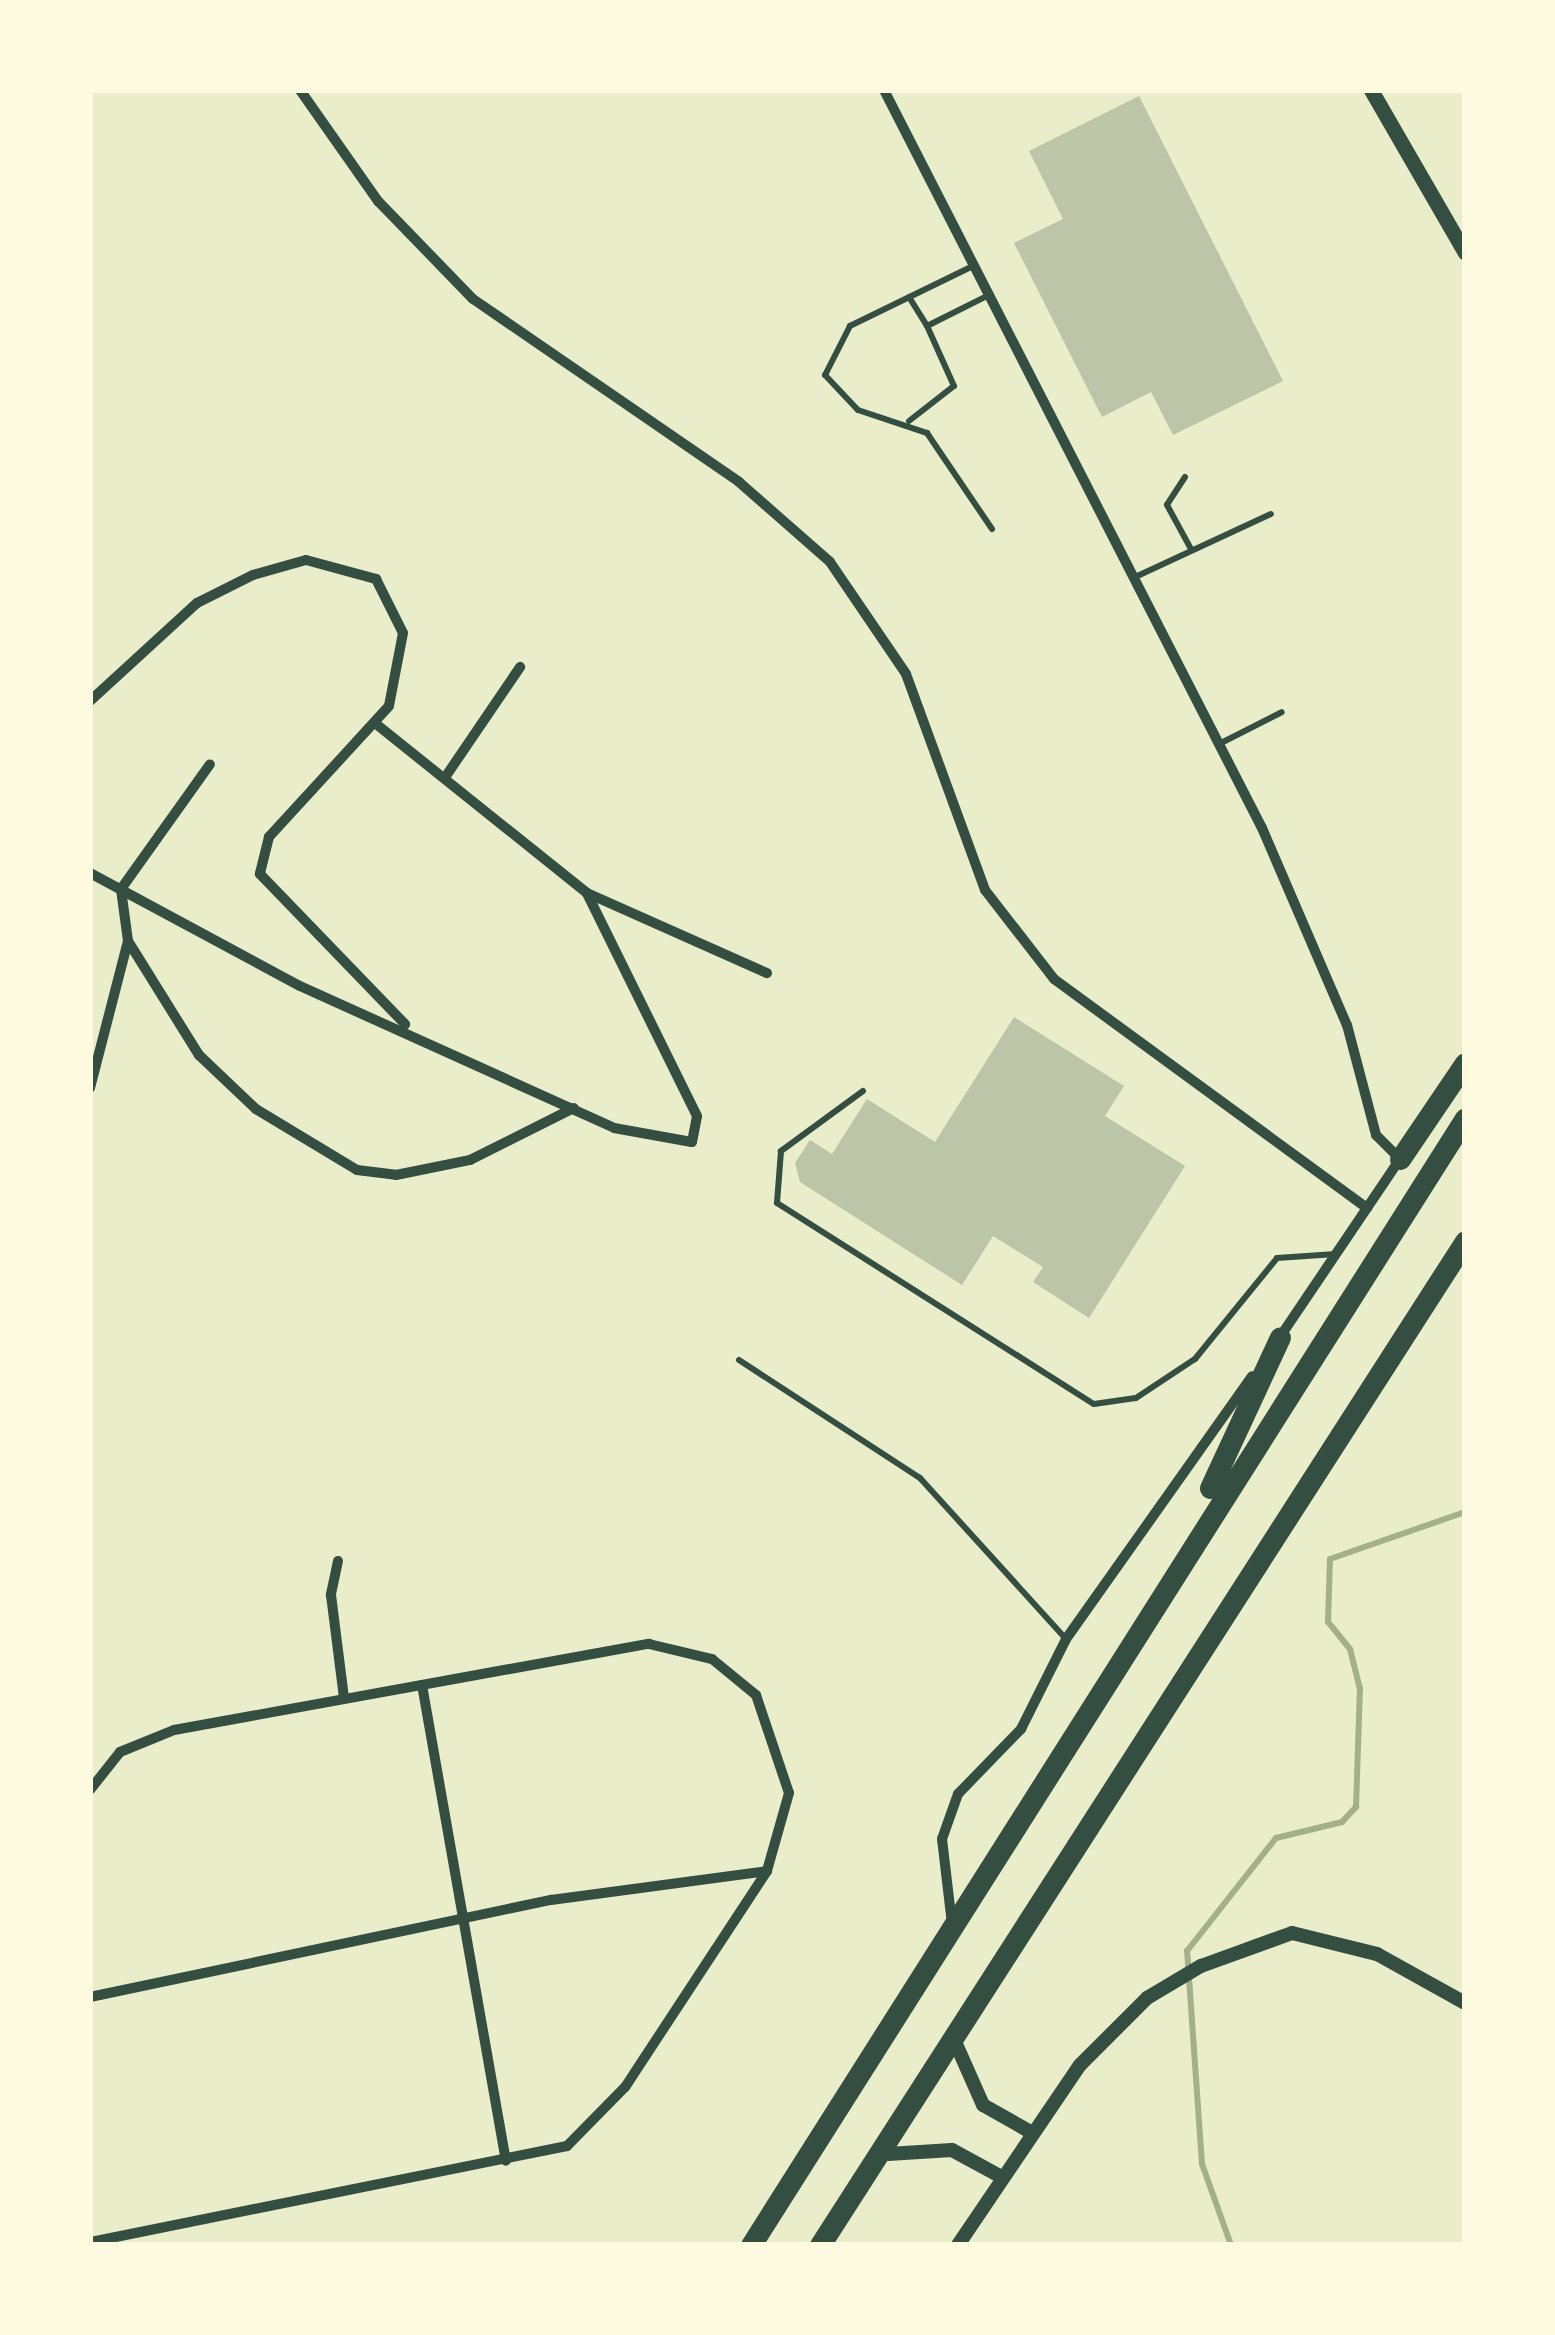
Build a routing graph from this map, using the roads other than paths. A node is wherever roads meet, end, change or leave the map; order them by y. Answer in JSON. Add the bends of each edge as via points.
{"nodes":[{"id":1,"x":300,"y":90,"type":"edge"},
{"id":2,"x":884,"y":90,"type":"edge"},
{"id":3,"x":1371,"y":90,"type":"edge"},
{"id":4,"x":1465,"y":254,"type":"edge"},
{"id":5,"x":974,"y":265,"type":"junction"},
{"id":6,"x":989,"y":296,"type":"junction"},
{"id":7,"x":909,"y":297,"type":"junction"},
{"id":8,"x":927,"y":326,"type":"junction"},
{"id":9,"x":908,"y":421,"type":"junction"},
{"id":10,"x":1185,"y":477,"type":"dead end"},
{"id":11,"x":1271,"y":514,"type":"dead end"},
{"id":12,"x":992,"y":529,"type":"dead end"},
{"id":13,"x":1192,"y":550,"type":"junction"},
{"id":14,"x":1131,"y":579,"type":"junction"},
{"id":15,"x":520,"y":667,"type":"dead end"},
{"id":16,"x":90,"y":701,"type":"edge"},
{"id":17,"x":1282,"y":712,"type":"dead end"},
{"id":18,"x":375,"y":723,"type":"junction"},
{"id":19,"x":1217,"y":745,"type":"junction"},
{"id":20,"x":210,"y":764,"type":"dead end"},
{"id":21,"x":446,"y":776,"type":"junction"},
{"id":22,"x":90,"y":873,"type":"edge"},
{"id":23,"x":121,"y":889,"type":"junction"},
{"id":24,"x":587,"y":893,"type":"junction"},
{"id":25,"x":128,"y":941,"type":"junction"},
{"id":26,"x":767,"y":973,"type":"dead end"},
{"id":27,"x":412,"y":1030,"type":"junction"},
{"id":28,"x":1465,"y":1063,"type":"edge"},
{"id":29,"x":90,"y":1088,"type":"edge"},
{"id":30,"x":863,"y":1091,"type":"dead end"},
{"id":31,"x":574,"y":1108,"type":"junction"},
{"id":32,"x":1465,"y":1118,"type":"edge"},
{"id":33,"x":1400,"y":1159,"type":"junction"},
{"id":34,"x":1367,"y":1208,"type":"junction"},
{"id":35,"x":1465,"y":1241,"type":"edge"},
{"id":36,"x":1336,"y":1254,"type":"junction"},
{"id":37,"x":1280,"y":1336,"type":"junction"},
{"id":38,"x":739,"y":1360,"type":"dead end"},
{"id":39,"x":338,"y":1562,"type":"dead end"},
{"id":40,"x":1150,"y":1601,"type":"junction"},
{"id":41,"x":1066,"y":1639,"type":"junction"},
{"id":42,"x":422,"y":1685,"type":"junction"},
{"id":43,"x":344,"y":1698,"type":"junction"},
{"id":44,"x":90,"y":1790,"type":"edge"},
{"id":45,"x":767,"y":1871,"type":"junction"},
{"id":46,"x":461,"y":1919,"type":"junction"},
{"id":47,"x":953,"y":1934,"type":"junction"},
{"id":48,"x":90,"y":1997,"type":"edge"},
{"id":49,"x":1465,"y":2003,"type":"edge"},
{"id":50,"x":956,"y":2044,"type":"junction"},
{"id":51,"x":1029,"y":2131,"type":"junction"},
{"id":52,"x":888,"y":2154,"type":"junction"},
{"id":53,"x":506,"y":2161,"type":"junction"},
{"id":54,"x":998,"y":2175,"type":"junction"},
{"id":55,"x":90,"y":2242,"type":"edge"},
{"id":56,"x":751,"y":2245,"type":"edge"},
{"id":57,"x":820,"y":2245,"type":"edge"},
{"id":58,"x":958,"y":2245,"type":"edge"}],
"edges":[{"from":1,"to":34,"type":"street","via":[[378,201],[473,299],[739,482],[830,562],[905,674],[985,890],[1041,965],[1110,1027]]},
{"from":2,"to":5,"type":"street"},
{"from":3,"to":4,"type":"main road"},
{"from":5,"to":6,"type":"street"},
{"from":5,"to":7,"type":"lane"},
{"from":6,"to":8,"type":"lane"},
{"from":6,"to":14,"type":"street"},
{"from":7,"to":8,"type":"lane"},
{"from":7,"to":9,"type":"lane","via":[[850,326],[825,376],[858,410]]},
{"from":8,"to":9,"type":"lane","via":[[954,386]]},
{"from":9,"to":12,"type":"lane","via":[[936,443]]},
{"from":10,"to":13,"type":"lane","via":[[1167,505]]},
{"from":11,"to":13,"type":"lane"},
{"from":13,"to":14,"type":"lane"},
{"from":14,"to":19,"type":"street"},
{"from":15,"to":21,"type":"street"},
{"from":16,"to":18,"type":"street","via":[[197,604],[289,562],[337,562],[376,579],[403,633],[398,678]]},
{"from":17,"to":19,"type":"lane"},
{"from":18,"to":21,"type":"street"},
{"from":18,"to":27,"type":"street","via":[[268,837],[260,874]]},
{"from":19,"to":33,"type":"street","via":[[1304,916],[1376,1135]]},
{"from":20,"to":23,"type":"street"},
{"from":21,"to":24,"type":"street"},
{"from":22,"to":23,"type":"street"},
{"from":23,"to":25,"type":"street"},
{"from":23,"to":27,"type":"street","via":[[300,986]]},
{"from":24,"to":26,"type":"street"},
{"from":24,"to":31,"type":"street","via":[[699,1125],[686,1145]]},
{"from":25,"to":29,"type":"street"},
{"from":25,"to":31,"type":"street","via":[[199,1055],[256,1109],[357,1170],[396,1175],[470,1160]]},
{"from":27,"to":31,"type":"street"},
{"from":28,"to":33,"type":"highway"},
{"from":30,"to":36,"type":"lane","via":[[781,1150],[777,1203],[1094,1404],[1136,1398],[1195,1359],[1276,1258]]},
{"from":32,"to":40,"type":"highway"},
{"from":33,"to":34,"type":"street"},
{"from":34,"to":36,"type":"street"},
{"from":35,"to":50,"type":"highway"},
{"from":36,"to":37,"type":"street"},
{"from":37,"to":40,"type":"highway"},
{"from":37,"to":41,"type":"street"},
{"from":38,"to":41,"type":"lane","via":[[920,1478]]},
{"from":39,"to":43,"type":"street","via":[[331,1595]]},
{"from":40,"to":47,"type":"highway"},
{"from":41,"to":47,"type":"street","via":[[1021,1729],[982,1763],[949,1816]]},
{"from":42,"to":43,"type":"street"},
{"from":42,"to":45,"type":"street","via":[[649,1644],[712,1659],[756,1695],[783,1756],[784,1831]]},
{"from":42,"to":46,"type":"street"},
{"from":43,"to":44,"type":"street","via":[[139,1739]]},
{"from":45,"to":46,"type":"street"},
{"from":45,"to":53,"type":"street","via":[[600,2119],[567,2146]]},
{"from":46,"to":48,"type":"street"},
{"from":46,"to":53,"type":"street"},
{"from":47,"to":56,"type":"highway"},
{"from":49,"to":51,"type":"street","via":[[1377,1954],[1292,1933],[1180,1978],[1106,2036]]},
{"from":50,"to":51,"type":"street","via":[[982,2104]]},
{"from":50,"to":52,"type":"highway"},
{"from":51,"to":54,"type":"street"},
{"from":52,"to":54,"type":"street","via":[[952,2150]]},
{"from":52,"to":57,"type":"highway"},
{"from":53,"to":55,"type":"street"},
{"from":54,"to":58,"type":"street"}]}
